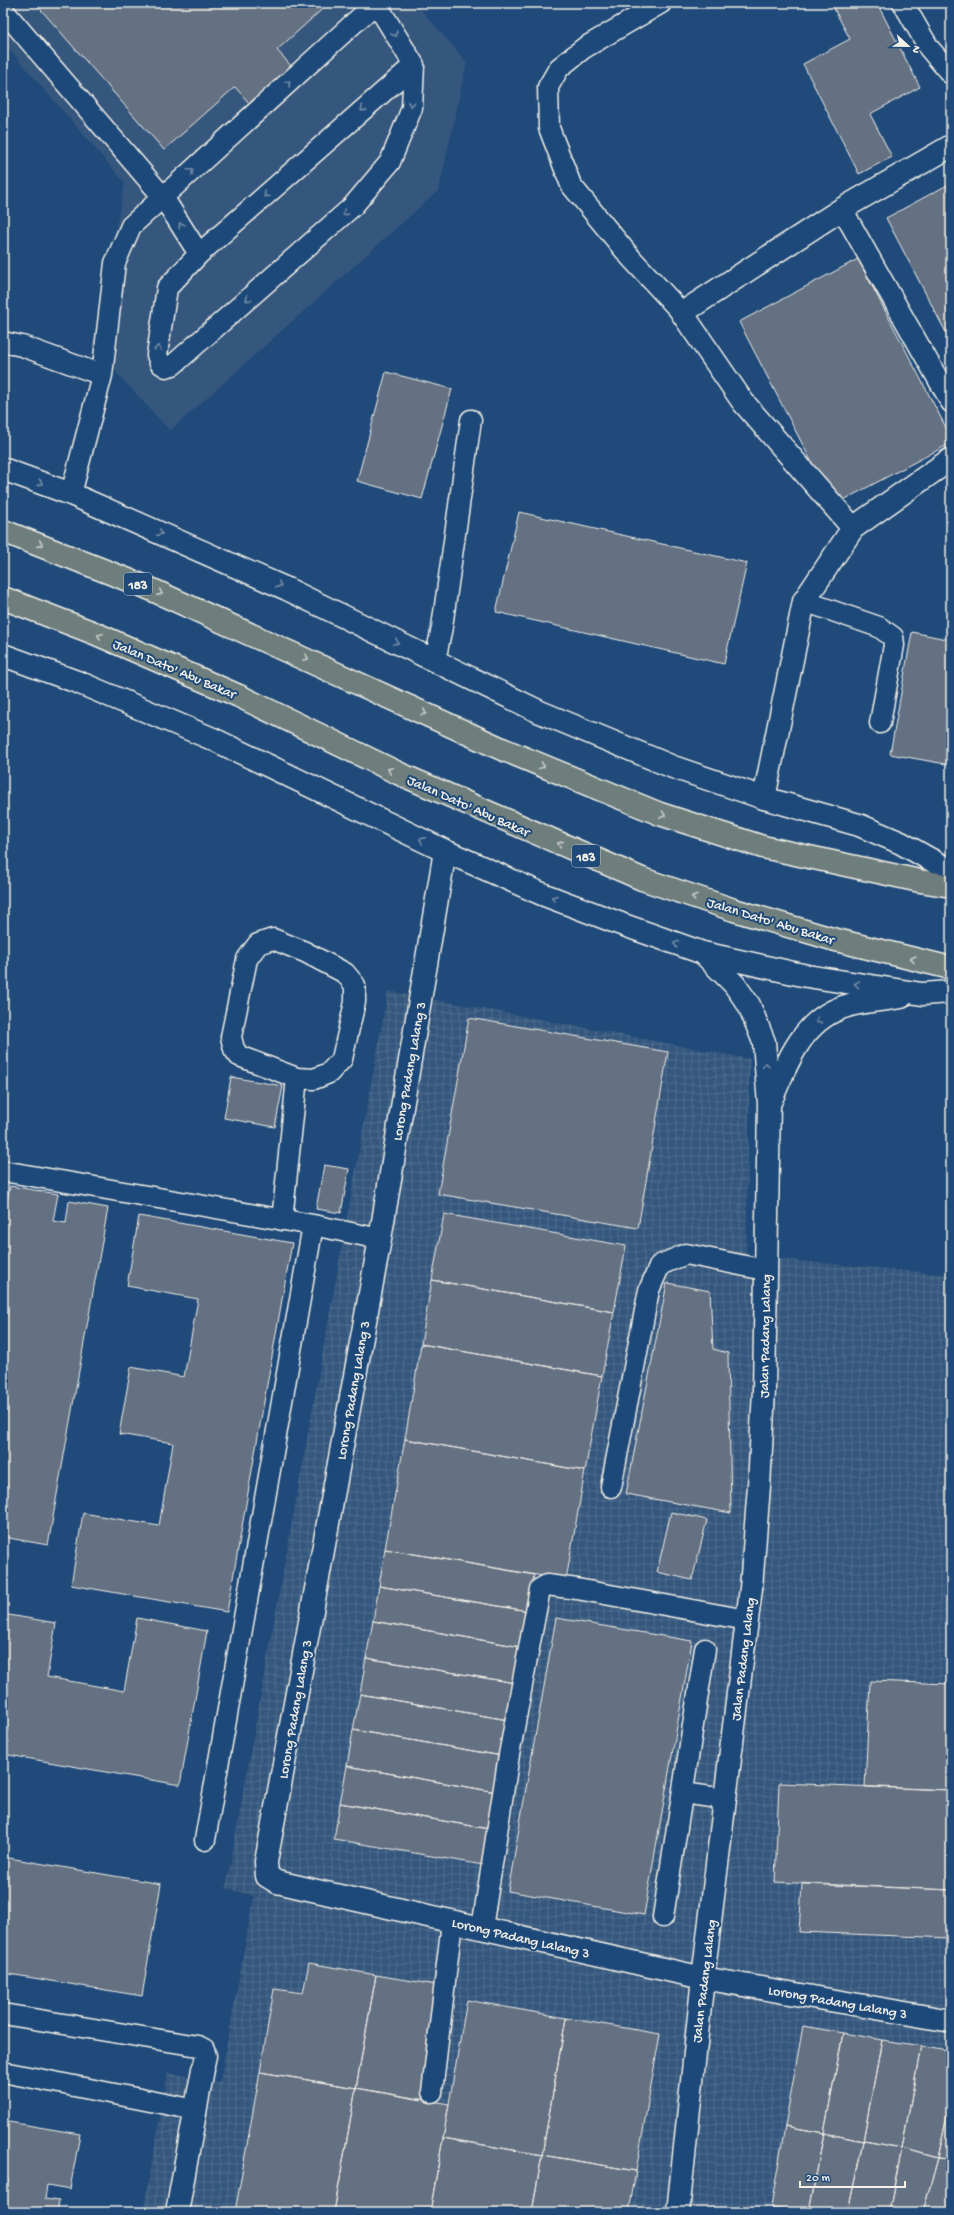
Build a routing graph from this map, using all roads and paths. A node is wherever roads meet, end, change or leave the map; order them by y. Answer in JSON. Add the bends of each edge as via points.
{"nodes":[{"id":1,"x":376,"y":3,"type":"edge"},
{"id":2,"x":661,"y":3,"type":"edge"},
{"id":3,"x":903,"y":3,"type":"edge"},
{"id":4,"x":3,"y":10,"type":"edge"},
{"id":5,"x":414,"y":65,"type":"junction"},
{"id":6,"x":951,"y":74,"type":"edge"},
{"id":7,"x":951,"y":146,"type":"edge"},
{"id":8,"x":163,"y":197,"type":"junction"},
{"id":9,"x":842,"y":209,"type":"junction"},
{"id":10,"x":199,"y":254,"type":"junction"},
{"id":11,"x":682,"y":312,"type":"junction"},
{"id":12,"x":3,"y":342,"type":"edge"},
{"id":13,"x":102,"y":375,"type":"junction"},
{"id":14,"x":951,"y":402,"type":"edge"},
{"id":15,"x":471,"y":420,"type":"dead end"},
{"id":16,"x":951,"y":459,"type":"edge"},
{"id":17,"x":3,"y":470,"type":"edge"},
{"id":18,"x":71,"y":494,"type":"junction"},
{"id":19,"x":853,"y":528,"type":"junction"},
{"id":20,"x":3,"y":531,"type":"edge"},
{"id":21,"x":3,"y":598,"type":"edge"},
{"id":22,"x":804,"y":601,"type":"junction"},
{"id":23,"x":3,"y":655,"type":"edge"},
{"id":24,"x":435,"y":661,"type":"junction"},
{"id":25,"x":880,"y":723,"type":"dead end"},
{"id":26,"x":764,"y":798,"type":"junction"},
{"id":27,"x":445,"y":852,"type":"junction"},
{"id":28,"x":951,"y":871,"type":"edge"},
{"id":29,"x":951,"y":886,"type":"edge"},
{"id":30,"x":703,"y":953,"type":"junction"},
{"id":31,"x":951,"y":968,"type":"edge"},
{"id":32,"x":951,"y":992,"type":"edge"},
{"id":33,"x":922,"y":994,"type":"junction"},
{"id":34,"x":297,"y":1078,"type":"junction"},
{"id":35,"x":770,"y":1104,"type":"junction"},
{"id":36,"x":3,"y":1172,"type":"edge"},
{"id":37,"x":282,"y":1220,"type":"junction"},
{"id":38,"x":313,"y":1225,"type":"junction"},
{"id":39,"x":380,"y":1239,"type":"junction"},
{"id":40,"x":765,"y":1270,"type":"junction"},
{"id":41,"x":611,"y":1487,"type":"dead end"},
{"id":42,"x":747,"y":1620,"type":"junction"},
{"id":43,"x":705,"y":1649,"type":"dead end"},
{"id":44,"x":683,"y":1793,"type":"junction"},
{"id":45,"x":725,"y":1799,"type":"junction"},
{"id":46,"x":205,"y":1840,"type":"dead end"},
{"id":47,"x":663,"y":1917,"type":"dead end"},
{"id":48,"x":452,"y":1922,"type":"junction"},
{"id":49,"x":482,"y":1928,"type":"junction"},
{"id":50,"x":703,"y":1978,"type":"junction"},
{"id":51,"x":3,"y":2014,"type":"edge"},
{"id":52,"x":951,"y":2021,"type":"edge"},
{"id":53,"x":203,"y":2070,"type":"joint"},
{"id":54,"x":3,"y":2072,"type":"edge"},
{"id":55,"x":432,"y":2092,"type":"dead end"},
{"id":56,"x":196,"y":2110,"type":"junction"},
{"id":57,"x":177,"y":2212,"type":"edge"},
{"id":58,"x":678,"y":2212,"type":"edge"}],
"edges":[{"from":1,"to":5,"type":"lane","one_way":true},
{"from":8,"to":1,"type":"lane","one_way":true},
{"from":2,"to":11,"type":"lane","via":[[584,48],[560,68],[548,88],[549,128],[571,185],[631,258]]},
{"from":3,"to":6,"type":"lane","via":[[929,48]]},
{"from":4,"to":8,"type":"lane"},
{"from":5,"to":10,"type":"lane","one_way":true},
{"from":5,"to":10,"type":"lane","one_way":true,"via":[[412,108],[390,162],[353,206],[173,365],[166,367],[160,363],[157,355],[167,288]]},
{"from":7,"to":9,"type":"street"},
{"from":10,"to":8,"type":"lane","one_way":true},
{"from":8,"to":13,"type":"lane","via":[[131,226],[115,263]]},
{"from":9,"to":11,"type":"street"},
{"from":9,"to":14,"type":"lane"},
{"from":11,"to":19,"type":"street","via":[[743,402]]},
{"from":12,"to":13,"type":"lane","via":[[22,346]]},
{"from":13,"to":18,"type":"lane"},
{"from":15,"to":24,"type":"lane"},
{"from":16,"to":19,"type":"street"},
{"from":17,"to":18,"type":"street","one_way":true},
{"from":18,"to":24,"type":"street","one_way":true,"via":[[287,589]]},
{"from":19,"to":22,"type":"street"},
{"from":20,"to":29,"type":"highway","number":"183","one_way":true,"via":[[146,587],[502,749],[660,814],[763,847]]},
{"from":31,"to":21,"type":"highway","name":"Jalan Dato' Abu Bakar","number":"183","one_way":true,"via":[[832,939],[749,915],[642,879],[400,774],[239,696],[94,633]]},
{"from":22,"to":25,"type":"lane","via":[[879,627],[893,637],[894,645]]},
{"from":22,"to":26,"type":"street"},
{"from":27,"to":23,"type":"street","one_way":true,"via":[[215,740],[80,683]]},
{"from":24,"to":26,"type":"street","via":[[540,712],[673,767]]},
{"from":26,"to":28,"type":"street","via":[[859,824]]},
{"from":30,"to":27,"type":"street","one_way":true,"via":[[549,897]]},
{"from":27,"to":39,"type":"street","name":"Lorong Padang Lalang 3"},
{"from":33,"to":30,"type":"street","one_way":true,"via":[[807,976]]},
{"from":35,"to":30,"type":"street","one_way":true,"via":[[764,1042],[749,1005],[734,984]]},
{"from":32,"to":33,"type":"street"},
{"from":33,"to":35,"type":"street","one_way":true,"via":[[850,1005],[829,1013],[796,1045]]},
{"from":34,"to":34,"type":"lane","via":[[239,1056],[230,1037],[247,959],[258,944],[273,939],[345,973],[355,986],[355,1002],[342,1059],[329,1073],[322,1076],[314,1079]]},
{"from":34,"to":37,"type":"lane"},
{"from":35,"to":40,"type":"street","name":"Jalan Padang Lalang"},
{"from":36,"to":37,"type":"lane"},
{"from":37,"to":38,"type":"lane"},
{"from":38,"to":39,"type":"lane"},
{"from":38,"to":46,"type":"lane"},
{"from":39,"to":48,"type":"street","name":"Lorong Padang Lalang 3","via":[[266,1869],[267,1876],[277,1882]]},
{"from":40,"to":41,"type":"lane","via":[[686,1254],[660,1265],[649,1290]]},
{"from":40,"to":42,"type":"street","name":"Jalan Padang Lalang","via":[[764,1390],[759,1486]]},
{"from":42,"to":45,"type":"street","name":"Jalan Padang Lalang"},
{"from":42,"to":49,"type":"lane","via":[[576,1589],[547,1585],[540,1589],[509,1755]]},
{"from":43,"to":44,"type":"lane"},
{"from":44,"to":45,"type":"lane"},
{"from":44,"to":47,"type":"lane"},
{"from":45,"to":50,"type":"street","name":"Jalan Padang Lalang"},
{"from":48,"to":49,"type":"street","name":"Lorong Padang Lalang 3"},
{"from":48,"to":55,"type":"lane"},
{"from":49,"to":50,"type":"street","name":"Lorong Padang Lalang 3"},
{"from":50,"to":52,"type":"street","name":"Lorong Padang Lalang 3"},
{"from":50,"to":58,"type":"street","name":"Jalan Padang Lalang"},
{"from":51,"to":53,"type":"lane","via":[[198,2046],[204,2049],[206,2056]]},
{"from":53,"to":56,"type":"street"},
{"from":54,"to":56,"type":"lane"},
{"from":56,"to":57,"type":"street"}]}
